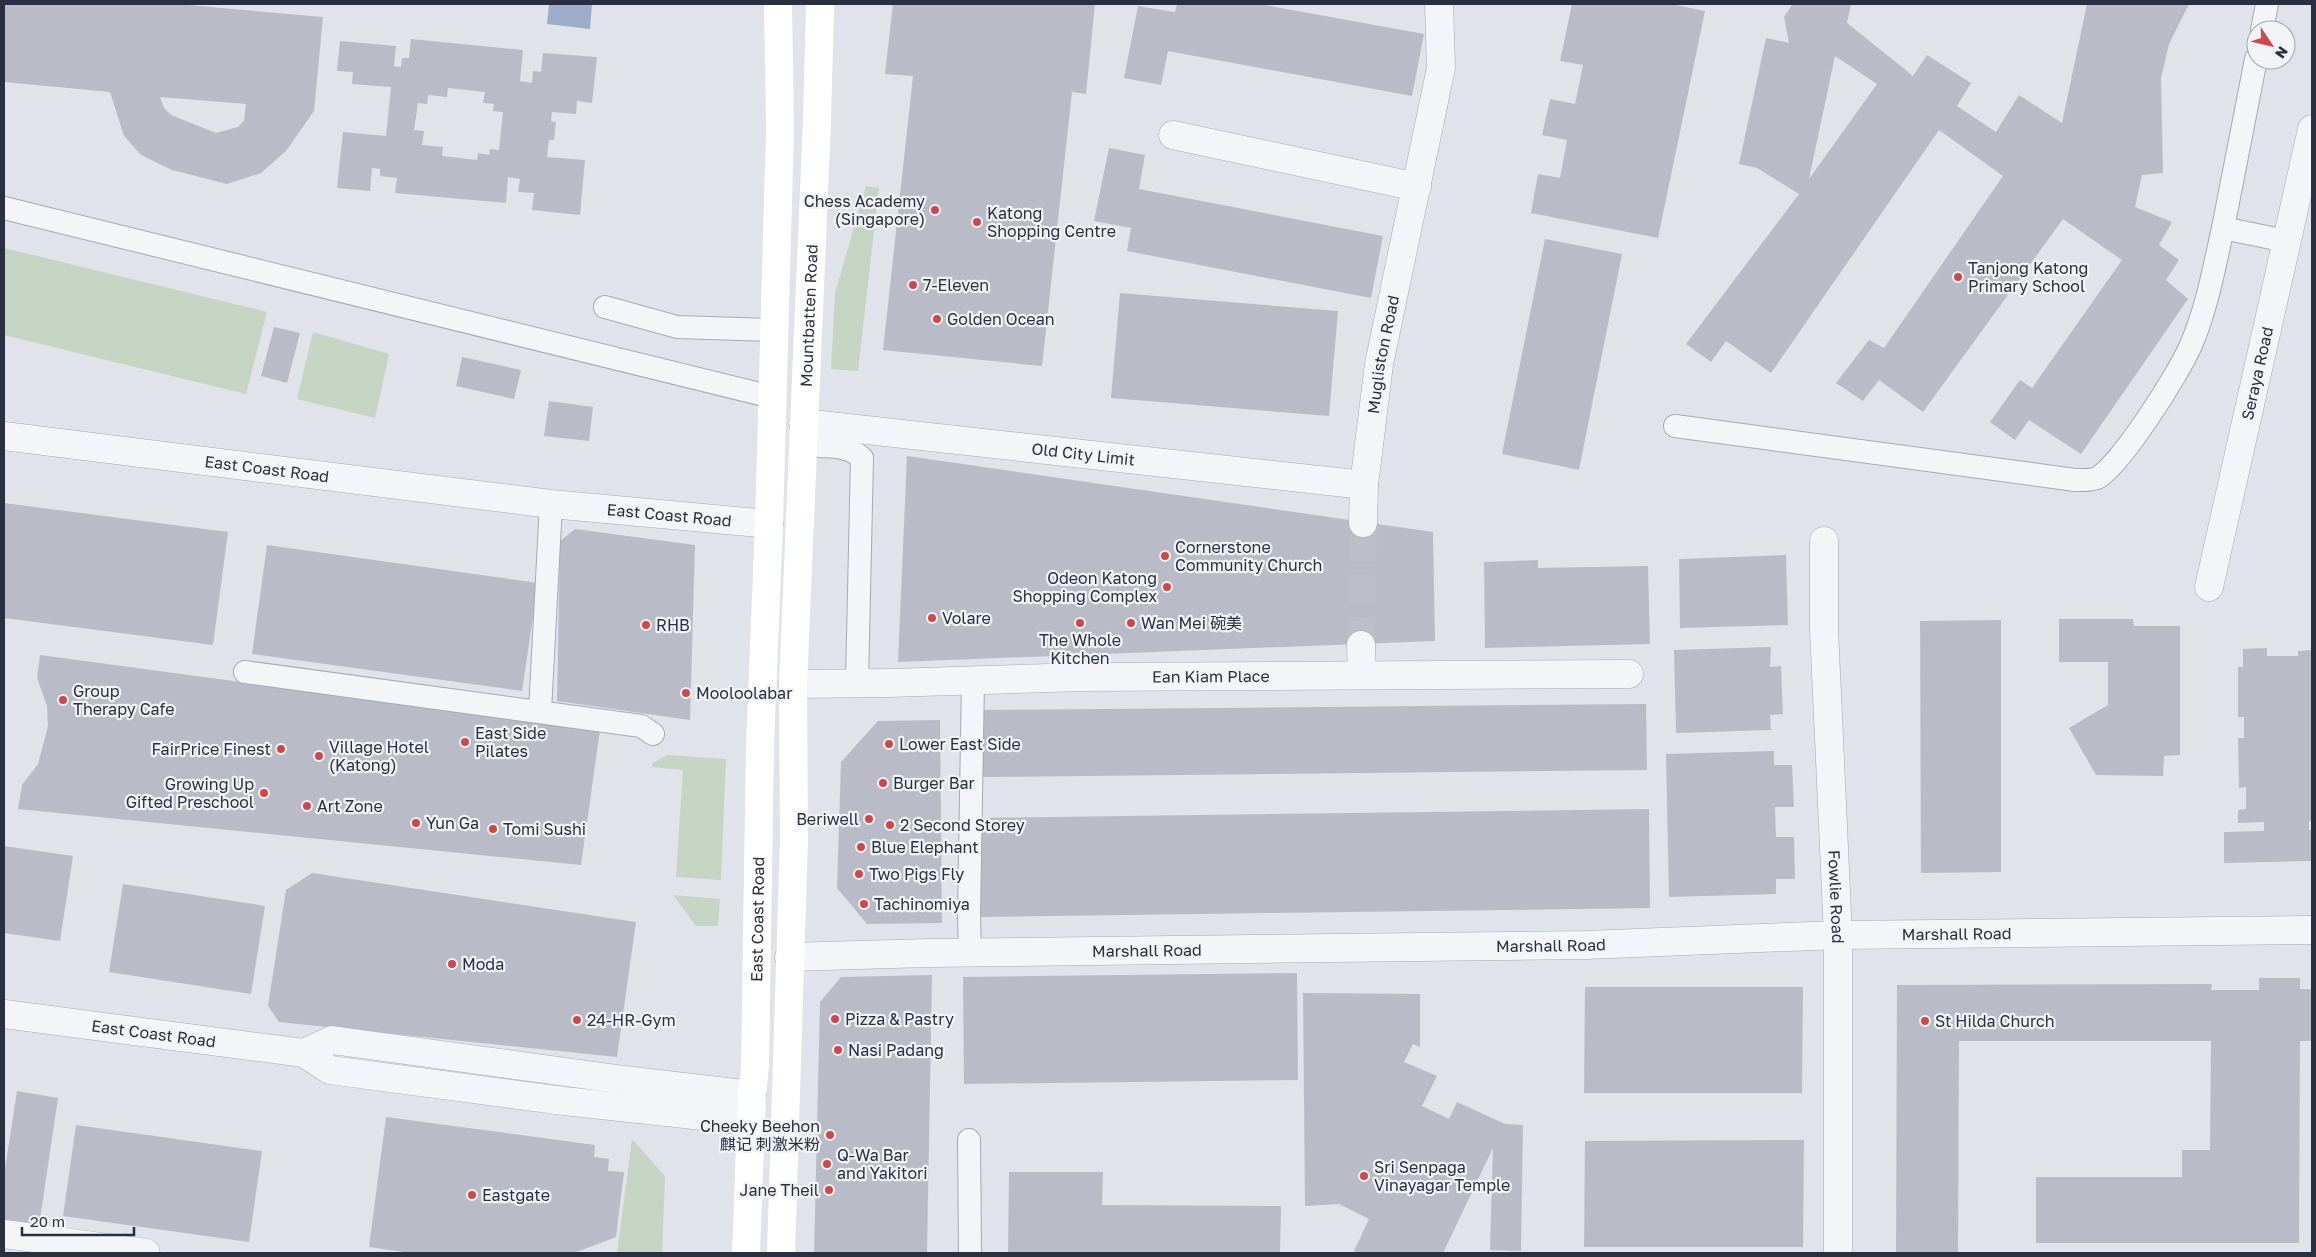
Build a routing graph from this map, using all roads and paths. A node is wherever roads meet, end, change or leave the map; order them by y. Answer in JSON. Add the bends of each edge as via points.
{"nodes":[{"id":1,"x":778,"y":4,"type":"edge"},
{"id":2,"x":820,"y":4,"type":"edge"},
{"id":3,"x":1439,"y":4,"type":"edge"},
{"id":4,"x":2267,"y":4,"type":"edge"},
{"id":5,"x":2264,"y":20,"type":"edge"},
{"id":6,"x":2254,"y":70,"type":"edge"},
{"id":7,"x":2312,"y":129,"type":"edge"},
{"id":8,"x":1173,"y":135,"type":"dead end"},
{"id":9,"x":2309,"y":162,"type":"edge"},
{"id":10,"x":1417,"y":187,"type":"junction"},
{"id":11,"x":4,"y":208,"type":"edge"},
{"id":12,"x":2223,"y":228,"type":"junction"},
{"id":13,"x":2286,"y":241,"type":"junction"},
{"id":14,"x":605,"y":307,"type":"dead end"},
{"id":15,"x":774,"y":330,"type":"junction"},
{"id":16,"x":772,"y":397,"type":"junction"},
{"id":17,"x":1675,"y":426,"type":"dead end"},
{"id":18,"x":803,"y":434,"type":"junction"},
{"id":19,"x":4,"y":436,"type":"edge"},
{"id":20,"x":1364,"y":485,"type":"junction"},
{"id":21,"x":551,"y":504,"type":"junction"},
{"id":22,"x":769,"y":524,"type":"junction"},
{"id":23,"x":1363,"y":524,"type":"tunnel mouth"},
{"id":24,"x":799,"y":539,"type":"joint"},
{"id":25,"x":1824,"y":541,"type":"dead end"},
{"id":26,"x":2209,"y":587,"type":"dead end"},
{"id":27,"x":1361,"y":645,"type":"tunnel mouth"},
{"id":28,"x":245,"y":672,"type":"dead end"},
{"id":29,"x":1628,"y":674,"type":"dead end"},
{"id":30,"x":1362,"y":675,"type":"junction"},
{"id":31,"x":972,"y":680,"type":"junction"},
{"id":32,"x":856,"y":682,"type":"junction"},
{"id":33,"x":793,"y":684,"type":"junction"},
{"id":34,"x":540,"y":711,"type":"junction"},
{"id":35,"x":653,"y":734,"type":"dead end"},
{"id":36,"x":2312,"y":930,"type":"edge"},
{"id":37,"x":1838,"y":935,"type":"junction"},
{"id":38,"x":970,"y":954,"type":"junction"},
{"id":39,"x":790,"y":958,"type":"junction"},
{"id":40,"x":4,"y":1014,"type":"edge"},
{"id":41,"x":304,"y":1053,"type":"junction"},
{"id":42,"x":568,"y":1073,"type":"junction"},
{"id":43,"x":752,"y":1095,"type":"junction"},
{"id":44,"x":564,"y":1101,"type":"junction"},
{"id":45,"x":750,"y":1121,"type":"junction"},
{"id":46,"x":969,"y":1140,"type":"dead end"},
{"id":47,"x":4,"y":1234,"type":"edge"},
{"id":48,"x":146,"y":1253,"type":"edge"},
{"id":49,"x":746,"y":1253,"type":"edge"},
{"id":50,"x":782,"y":1253,"type":"edge"},
{"id":51,"x":970,"y":1253,"type":"edge"},
{"id":52,"x":1838,"y":1253,"type":"edge"}],
"edges":[{"from":1,"to":15,"type":"main road","name":"Mountbatten Road","via":[[780,129]]},
{"from":2,"to":18,"type":"main road","name":"Mountbatten Road","via":[[818,122]]},
{"from":3,"to":10,"type":"street","name":"Mugliston Road","via":[[1441,68]]},
{"from":4,"to":5,"type":"lane"},
{"from":6,"to":12,"type":"lane"},
{"from":7,"to":9,"type":"street","name":"Seraya Road"},
{"from":8,"to":10,"type":"street"},
{"from":9,"to":13,"type":"street","name":"Seraya Road"},
{"from":10,"to":20,"type":"street","name":"Mugliston Road","via":[[1378,364]]},
{"from":11,"to":16,"type":"lane"},
{"from":12,"to":13,"type":"lane"},
{"from":12,"to":17,"type":"lane","via":[[2208,297],[2191,345],[2137,433],[2110,468],[2097,478],[2075,480]]},
{"from":13,"to":26,"type":"street","name":"Seraya Road"},
{"from":14,"to":15,"type":"lane","via":[[677,327]]},
{"from":15,"to":16,"type":"main road","name":"Mountbatten Road"},
{"from":16,"to":22,"type":"main road","name":"Mountbatten Road"},
{"from":18,"to":20,"type":"street","name":"Old City Limit"},
{"from":18,"to":24,"type":"main road","name":"Mountbatten Road"},
{"from":18,"to":32,"type":"lane","via":[[830,447],[854,451],[862,458]]},
{"from":19,"to":21,"type":"street","name":"East Coast Road"},
{"from":20,"to":23,"type":"street","name":"Mugliston Road"},
{"from":21,"to":22,"type":"street","name":"East Coast Road"},
{"from":21,"to":34,"type":"lane"},
{"from":22,"to":43,"type":"main road","name":"East Coast Road"},
{"from":24,"to":33,"type":"main road","name":"East Coast Road"},
{"from":25,"to":37,"type":"street","name":"Fowlie Road","via":[[1824,629]]},
{"from":27,"to":30,"type":"street"},
{"from":28,"to":34,"type":"lane"},
{"from":29,"to":30,"type":"street","name":"Ean Kiam Place"},
{"from":30,"to":31,"type":"street","name":"Ean Kiam Place"},
{"from":31,"to":32,"type":"street","name":"Ean Kiam Place"},
{"from":31,"to":38,"type":"lane"},
{"from":32,"to":33,"type":"street","name":"Ean Kiam Place"},
{"from":33,"to":39,"type":"main road","name":"East Coast Road","via":[[794,839]]},
{"from":34,"to":35,"type":"lane","via":[[641,726]]},
{"from":36,"to":37,"type":"street","name":"Marshall Road"},
{"from":37,"to":38,"type":"street","name":"Marshall Road","via":[[1586,945]]},
{"from":37,"to":52,"type":"street","name":"Fowlie Road"},
{"from":38,"to":39,"type":"street","name":"Marshall Road"},
{"from":39,"to":50,"type":"main road","name":"East Coast Road"},
{"from":40,"to":41,"type":"street","name":"East Coast Road"},
{"from":41,"to":42,"type":"street","via":[[332,1040]]},
{"from":41,"to":44,"type":"street","name":"East Coast Road","via":[[330,1070]]},
{"from":42,"to":43,"type":"street"},
{"from":42,"to":44,"type":"street"},
{"from":43,"to":45,"type":"main road","name":"East Coast Road"},
{"from":44,"to":45,"type":"street","name":"East Coast Road"},
{"from":45,"to":49,"type":"main road","name":"East Coast Road"},
{"from":46,"to":51,"type":"lane"},
{"from":47,"to":48,"type":"street"}]}
